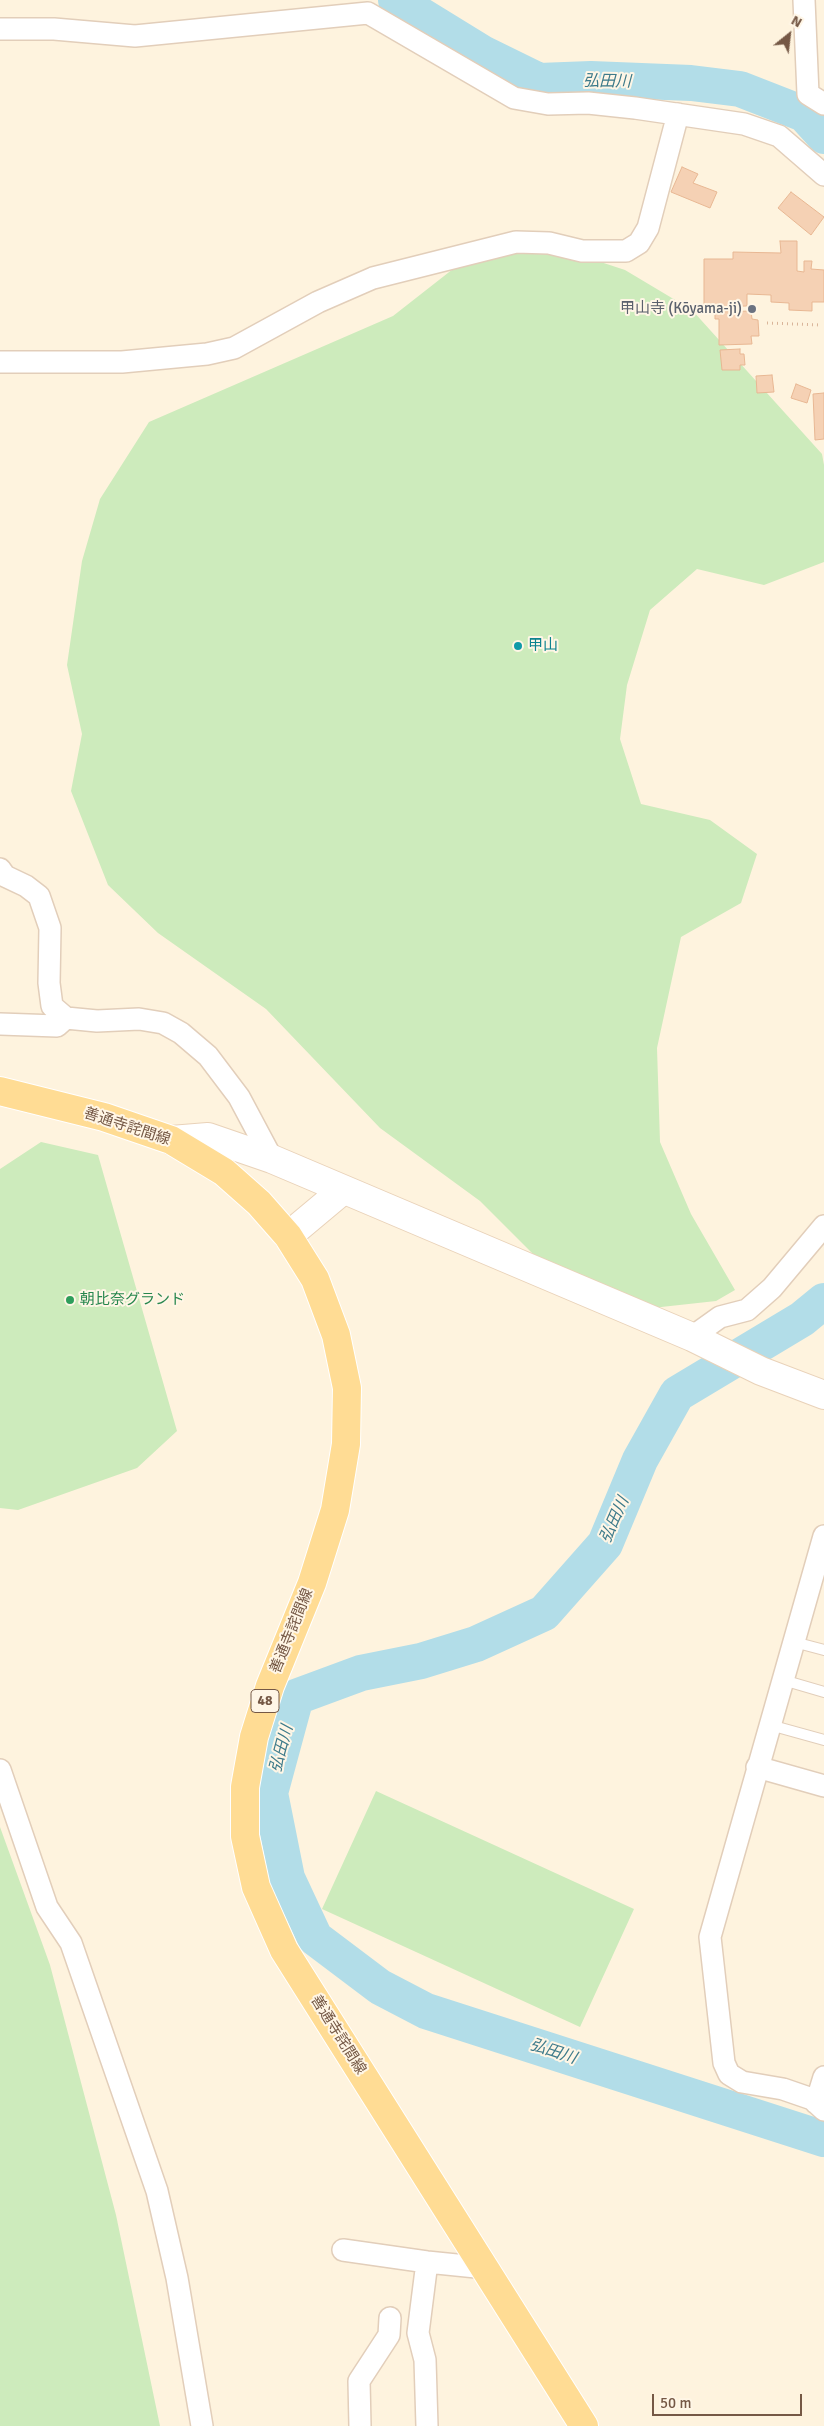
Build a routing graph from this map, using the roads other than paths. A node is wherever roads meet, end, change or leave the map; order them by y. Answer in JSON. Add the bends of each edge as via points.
{"nodes":[{"id":1,"x":804,"y":0,"type":"edge"},
{"id":2,"x":360,"y":6,"type":"edge"},
{"id":3,"x":0,"y":29,"type":"edge"},
{"id":4,"x":824,"y":104,"type":"edge"},
{"id":5,"x":678,"y":114,"type":"junction"},
{"id":6,"x":824,"y":175,"type":"edge"},
{"id":7,"x":0,"y":362,"type":"edge"},
{"id":8,"x":0,"y":869,"type":"edge"},
{"id":9,"x":66,"y":1018,"type":"junction"},
{"id":10,"x":0,"y":1024,"type":"edge"},
{"id":11,"x":0,"y":1091,"type":"edge"},
{"id":12,"x":171,"y":1140,"type":"junction"},
{"id":13,"x":272,"y":1159,"type":"junction"},
{"id":14,"x":343,"y":1190,"type":"junction"},
{"id":15,"x":824,"y":1226,"type":"edge"},
{"id":16,"x":288,"y":1236,"type":"junction"},
{"id":17,"x":698,"y":1340,"type":"junction"},
{"id":18,"x":822,"y":1391,"type":"edge"},
{"id":19,"x":824,"y":1536,"type":"edge"},
{"id":20,"x":794,"y":1642,"type":"junction"},
{"id":21,"x":824,"y":1650,"type":"edge"},
{"id":22,"x":783,"y":1680,"type":"junction"},
{"id":23,"x":824,"y":1692,"type":"edge"},
{"id":24,"x":770,"y":1725,"type":"junction"},
{"id":25,"x":824,"y":1740,"type":"edge"},
{"id":26,"x":757,"y":1767,"type":"junction"},
{"id":27,"x":0,"y":1770,"type":"edge"},
{"id":28,"x":824,"y":1786,"type":"edge"},
{"id":29,"x":824,"y":2077,"type":"edge"},
{"id":30,"x":820,"y":2106,"type":"edge"},
{"id":31,"x":343,"y":2250,"type":"dead end"},
{"id":32,"x":427,"y":2262,"type":"junction"},
{"id":33,"x":486,"y":2268,"type":"junction"},
{"id":34,"x":390,"y":2318,"type":"dead end"},
{"id":35,"x":202,"y":2426,"type":"edge"},
{"id":36,"x":360,"y":2426,"type":"edge"},
{"id":37,"x":427,"y":2426,"type":"edge"},
{"id":38,"x":584,"y":2426,"type":"edge"}],
"edges":[{"from":1,"to":4,"type":"street","via":[[808,94]]},
{"from":2,"to":3,"type":"street","via":[[136,36],[54,29]]},
{"from":2,"to":5,"type":"street","via":[[514,98],[548,104],[588,103]]},
{"from":5,"to":6,"type":"street","via":[[744,124],[779,136]]},
{"from":5,"to":7,"type":"street","via":[[648,228],[639,243],[626,251],[582,251],[549,243],[516,242],[372,278],[318,302],[234,348],[207,354],[122,362]]},
{"from":8,"to":9,"type":"street","via":[[5,876],[39,896],[50,928],[48,983],[52,1006]]},
{"from":9,"to":10,"type":"street","via":[[57,1026]]},
{"from":9,"to":13,"type":"street","via":[[163,1023],[181,1033],[208,1056],[239,1097]]},
{"from":11,"to":12,"type":"main road","name":"善通寺詫間線","number":"48","via":[[104,1118]]},
{"from":12,"to":13,"type":"street","via":[[208,1138]]},
{"from":12,"to":16,"type":"main road","name":"善通寺詫間線","number":"48","via":[[224,1172],[259,1203]]},
{"from":13,"to":14,"type":"street"},
{"from":14,"to":16,"type":"street"},
{"from":14,"to":17,"type":"street"},
{"from":15,"to":17,"type":"street","via":[[772,1288],[747,1310],[720,1317]]},
{"from":16,"to":33,"type":"main road","name":"善通寺詫間線","number":"48","via":[[315,1279],[336,1335],[347,1388],[346,1444],[335,1510],[312,1583],[270,1686],[254,1737],[245,1787],[245,1836],[256,1887],[284,1950]]},
{"from":17,"to":18,"type":"street","via":[[754,1367]]},
{"from":19,"to":20,"type":"street"},
{"from":20,"to":21,"type":"lane"},
{"from":20,"to":22,"type":"street"},
{"from":22,"to":23,"type":"lane"},
{"from":22,"to":24,"type":"street"},
{"from":24,"to":25,"type":"lane"},
{"from":24,"to":26,"type":"street"},
{"from":26,"to":28,"type":"street"},
{"from":26,"to":30,"type":"street","via":[[710,1937],[724,2063],[729,2074],[742,2082],[783,2089],[812,2099]]},
{"from":27,"to":35,"type":"street","via":[[47,1907],[71,1943],[157,2191],[177,2278]]},
{"from":29,"to":30,"type":"street"},
{"from":31,"to":32,"type":"street"},
{"from":32,"to":33,"type":"street"},
{"from":32,"to":37,"type":"street","via":[[418,2333],[425,2360]]},
{"from":33,"to":38,"type":"main road","name":"善通寺詫間線","number":"48"},
{"from":34,"to":36,"type":"street","via":[[388,2335],[359,2381]]}]}
